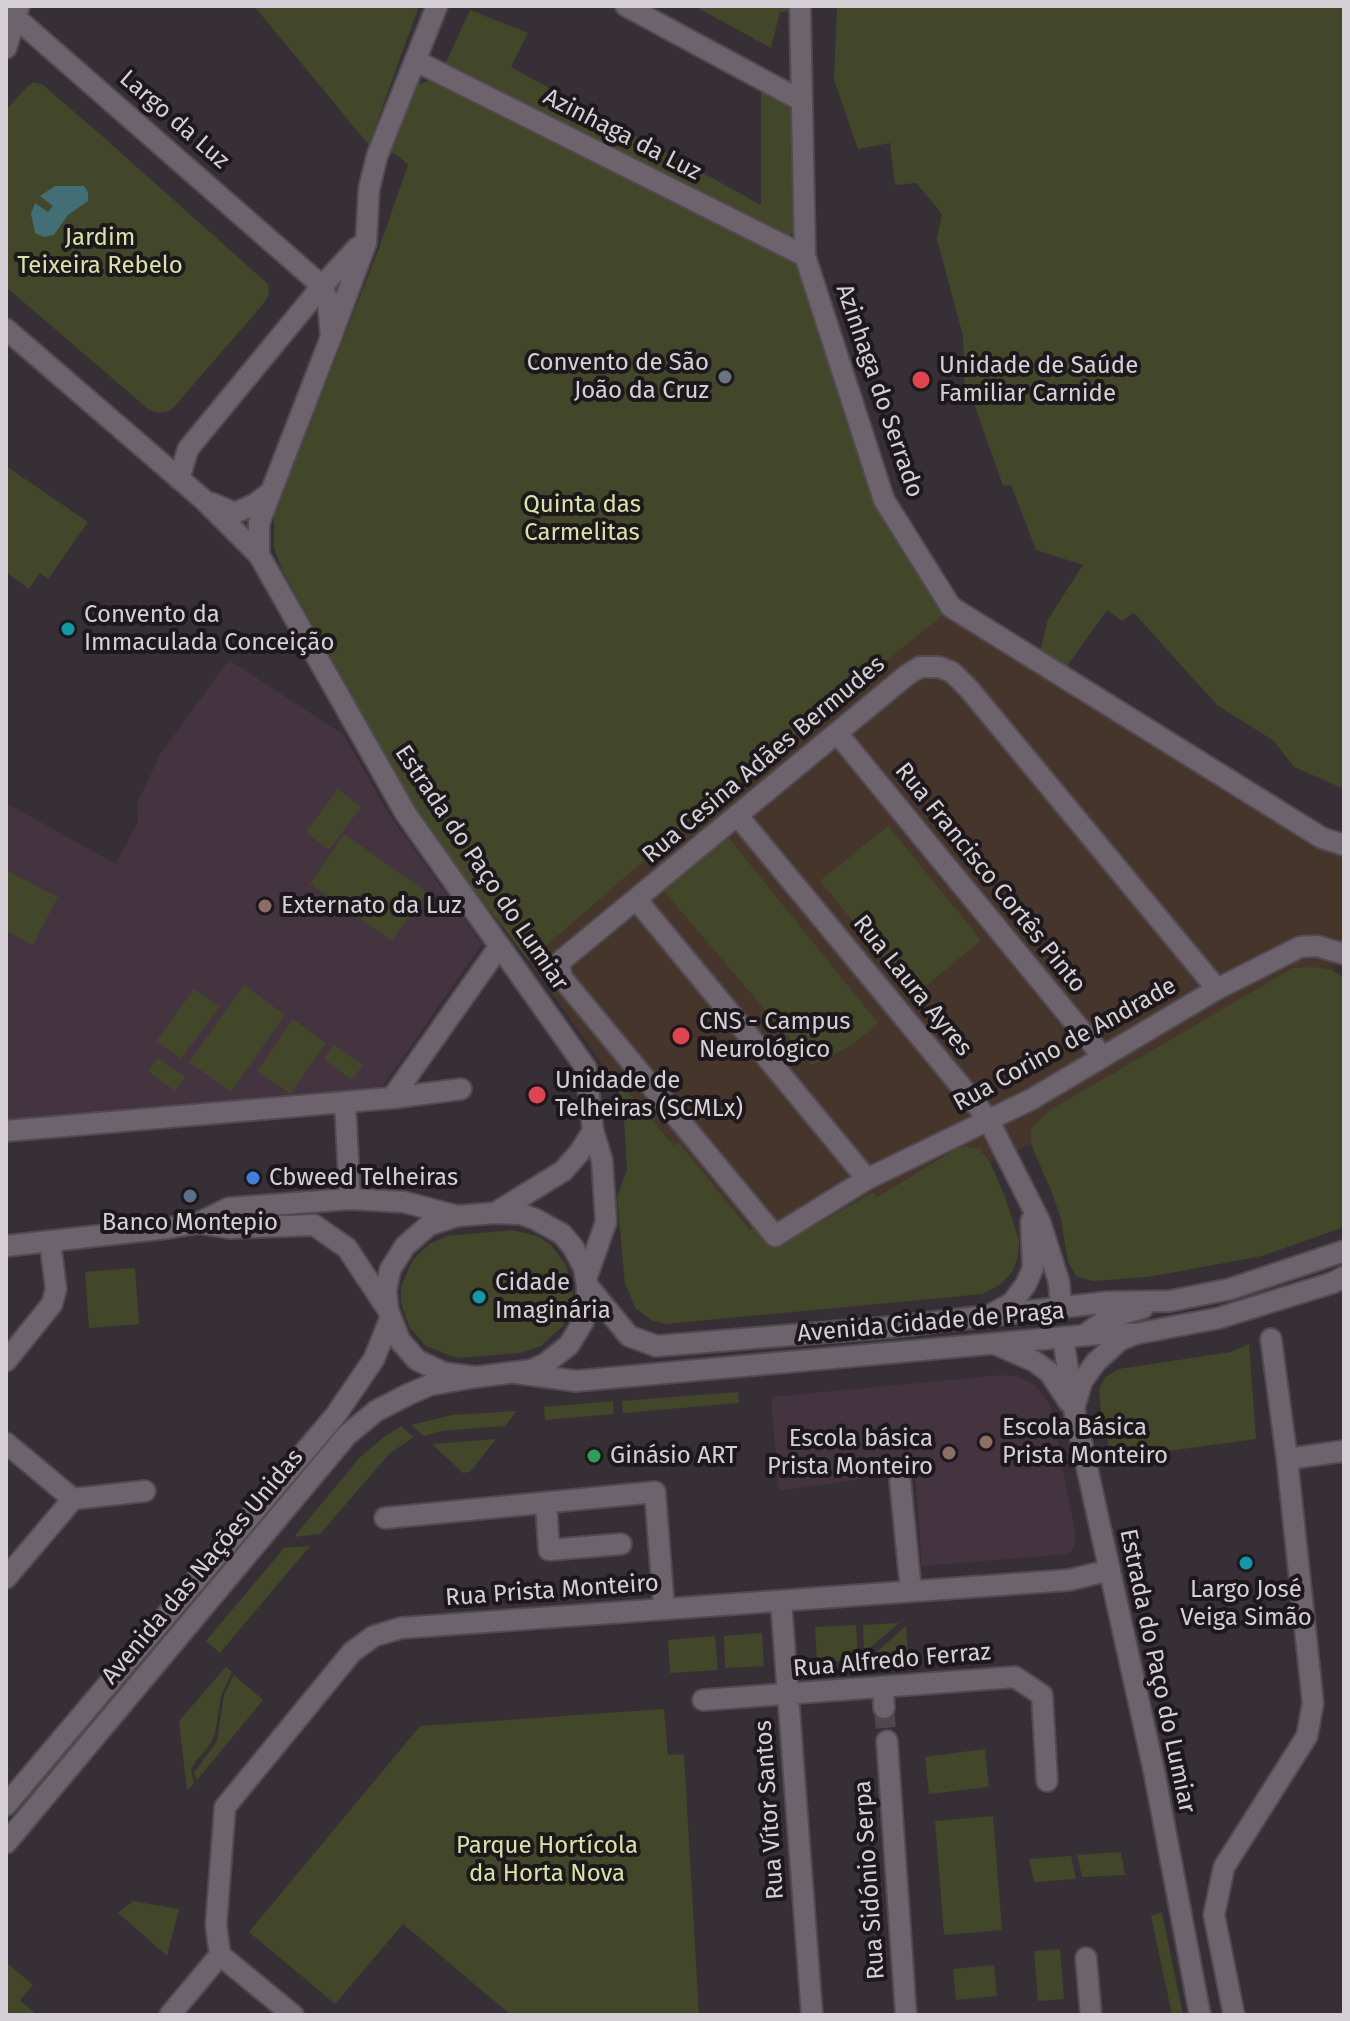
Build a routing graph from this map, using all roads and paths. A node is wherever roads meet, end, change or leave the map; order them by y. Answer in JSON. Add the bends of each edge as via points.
{"nodes":[{"id":1,"x":437,"y":6,"type":"edge"},
{"id":2,"x":626,"y":6,"type":"edge"},
{"id":3,"x":800,"y":6,"type":"edge"},
{"id":4,"x":13,"y":13,"type":"edge"},
{"id":5,"x":6,"y":48,"type":"edge"},
{"id":6,"x":416,"y":61,"type":"junction"},
{"id":7,"x":802,"y":101,"type":"junction"},
{"id":8,"x":366,"y":243,"type":"junction"},
{"id":9,"x":805,"y":256,"type":"junction"},
{"id":10,"x":322,"y":286,"type":"junction"},
{"id":11,"x":6,"y":329,"type":"edge"},
{"id":12,"x":331,"y":337,"type":"junction"},
{"id":13,"x":179,"y":479,"type":"junction"},
{"id":14,"x":272,"y":492,"type":"junction"},
{"id":15,"x":204,"y":500,"type":"junction"},
{"id":16,"x":259,"y":555,"type":"junction"},
{"id":17,"x":837,"y":733,"type":"junction"},
{"id":18,"x":737,"y":815,"type":"junction"},
{"id":19,"x":1344,"y":845,"type":"edge"},
{"id":20,"x":636,"y":899,"type":"junction"},
{"id":21,"x":499,"y":947,"type":"junction"},
{"id":22,"x":1344,"y":954,"type":"edge"},
{"id":23,"x":1217,"y":989,"type":"junction"},
{"id":24,"x":1103,"y":1057,"type":"junction"},
{"id":25,"x":461,"y":1089,"type":"dead end"},
{"id":26,"x":392,"y":1098,"type":"junction"},
{"id":27,"x":345,"y":1102,"type":"junction"},
{"id":28,"x":988,"y":1119,"type":"junction"},
{"id":29,"x":6,"y":1131,"type":"edge"},
{"id":30,"x":593,"y":1131,"type":"junction"},
{"id":31,"x":867,"y":1179,"type":"junction"},
{"id":32,"x":350,"y":1199,"type":"junction"},
{"id":33,"x":1030,"y":1201,"type":"junction"},
{"id":34,"x":495,"y":1213,"type":"junction"},
{"id":35,"x":457,"y":1216,"type":"junction"},
{"id":36,"x":198,"y":1223,"type":"junction"},
{"id":37,"x":775,"y":1236,"type":"joint"},
{"id":38,"x":50,"y":1241,"type":"junction"},
{"id":39,"x":6,"y":1246,"type":"edge"},
{"id":40,"x":1344,"y":1251,"type":"edge"},
{"id":41,"x":1344,"y":1277,"type":"edge"},
{"id":42,"x":587,"y":1282,"type":"junction"},
{"id":43,"x":1170,"y":1301,"type":"junction"},
{"id":44,"x":1061,"y":1308,"type":"junction"},
{"id":45,"x":389,"y":1314,"type":"junction"},
{"id":46,"x":980,"y":1318,"type":"junction"},
{"id":47,"x":1135,"y":1334,"type":"junction"},
{"id":48,"x":1271,"y":1339,"type":"dead end"},
{"id":49,"x":1070,"y":1341,"type":"junction"},
{"id":50,"x":995,"y":1344,"type":"junction"},
{"id":51,"x":6,"y":1361,"type":"edge"},
{"id":52,"x":516,"y":1373,"type":"junction"},
{"id":53,"x":476,"y":1377,"type":"junction"},
{"id":54,"x":1074,"y":1409,"type":"junction"},
{"id":55,"x":6,"y":1443,"type":"edge"},
{"id":56,"x":1344,"y":1451,"type":"edge"},
{"id":57,"x":1287,"y":1459,"type":"junction"},
{"id":58,"x":900,"y":1480,"type":"dead end"},
{"id":59,"x":145,"y":1491,"type":"dead end"},
{"id":60,"x":73,"y":1499,"type":"junction"},
{"id":61,"x":546,"y":1503,"type":"junction"},
{"id":62,"x":385,"y":1518,"type":"dead end"},
{"id":63,"x":621,"y":1544,"type":"dead end"},
{"id":64,"x":1110,"y":1570,"type":"junction"},
{"id":65,"x":6,"y":1578,"type":"edge"},
{"id":66,"x":911,"y":1591,"type":"junction"},
{"id":67,"x":781,"y":1601,"type":"junction"},
{"id":68,"x":664,"y":1609,"type":"junction"},
{"id":69,"x":788,"y":1695,"type":"junction"},
{"id":70,"x":703,"y":1700,"type":"dead end"},
{"id":71,"x":887,"y":1741,"type":"tunnel mouth"},
{"id":72,"x":1047,"y":1781,"type":"dead end"},
{"id":73,"x":6,"y":1805,"type":"edge"},
{"id":74,"x":6,"y":1843,"type":"edge"},
{"id":75,"x":220,"y":1955,"type":"junction"},
{"id":76,"x":1086,"y":1958,"type":"dead end"},
{"id":77,"x":170,"y":2015,"type":"edge"},
{"id":78,"x":293,"y":2015,"type":"edge"},
{"id":79,"x":812,"y":2015,"type":"edge"},
{"id":80,"x":906,"y":2015,"type":"edge"},
{"id":81,"x":1091,"y":2015,"type":"edge"},
{"id":82,"x":1200,"y":2015,"type":"edge"},
{"id":83,"x":1234,"y":2015,"type":"edge"}],
"edges":[{"from":1,"to":6,"type":"street"},
{"from":2,"to":7,"type":"street"},
{"from":3,"to":7,"type":"street","name":"Azinhaga do Serrado"},
{"from":4,"to":5,"type":"street","name":"Largo da Luz"},
{"from":4,"to":10,"type":"street","name":"Largo da Luz"},
{"from":6,"to":8,"type":"street","via":[[377,156]]},
{"from":6,"to":9,"type":"street","name":"Azinhaga da Luz"},
{"from":7,"to":9,"type":"street","name":"Azinhaga do Serrado"},
{"from":8,"to":10,"type":"street"},
{"from":8,"to":12,"type":"street"},
{"from":9,"to":19,"type":"street","name":"Azinhaga do Serrado","via":[[884,500],[951,607],[1322,838]]},
{"from":10,"to":12,"type":"street"},
{"from":10,"to":13,"type":"street","via":[[188,449]]},
{"from":11,"to":13,"type":"street"},
{"from":12,"to":14,"type":"street"},
{"from":13,"to":15,"type":"street"},
{"from":14,"to":15,"type":"street","via":[[235,513]]},
{"from":14,"to":16,"type":"street","via":[[259,523]]},
{"from":15,"to":16,"type":"street"},
{"from":16,"to":21,"type":"street","name":"Estrada do Paço do Lumiar","via":[[406,814]]},
{"from":17,"to":18,"type":"street","name":"Rua Cesina Adães Bermudes"},
{"from":17,"to":23,"type":"street","name":"Rua Cesina Adães Bermudes","via":[[920,667],[952,672]]},
{"from":17,"to":24,"type":"street","name":"Rua Francisco Cortês Pinto"},
{"from":18,"to":20,"type":"street","name":"Rua Cesina Adães Bermudes"},
{"from":18,"to":28,"type":"street","name":"Rua Laura Ayres"},
{"from":20,"to":31,"type":"street"},
{"from":20,"to":37,"type":"street","name":"Rua Cesina Adães Bermudes","via":[[562,960],[562,978]]},
{"from":21,"to":26,"type":"street"},
{"from":21,"to":30,"type":"street","name":"Estrada do Paço do Lumiar","via":[[586,1068]]},
{"from":22,"to":23,"type":"street","name":"Rua Corino de Andrade","via":[[1300,947]]},
{"from":23,"to":24,"type":"street","name":"Rua Corino de Andrade"},
{"from":24,"to":28,"type":"street","name":"Rua Corino de Andrade"},
{"from":25,"to":26,"type":"street"},
{"from":26,"to":27,"type":"street"},
{"from":27,"to":29,"type":"street"},
{"from":27,"to":32,"type":"street"},
{"from":28,"to":31,"type":"street","name":"Rua Corino de Andrade"},
{"from":28,"to":33,"type":"street","name":"Rua Laura Ayres"},
{"from":30,"to":34,"type":"street","via":[[563,1171]]},
{"from":30,"to":42,"type":"street","name":"Estrada do Paço do Lumiar","via":[[602,1160],[606,1222]]},
{"from":31,"to":37,"type":"street","name":"Rua Corino de Andrade"},
{"from":32,"to":35,"type":"street","via":[[404,1202]]},
{"from":32,"to":36,"type":"street","via":[[229,1208]]},
{"from":33,"to":44,"type":"street","name":"Rua Laura Ayres","via":[[1059,1282]]},
{"from":33,"to":46,"type":"street","name":"Rua Laura Ayres","via":[[1033,1268],[1020,1295],[1003,1310]]},
{"from":34,"to":35,"type":"street"},
{"from":34,"to":42,"type":"street","via":[[521,1214],[562,1234],[579,1257]]},
{"from":35,"to":45,"type":"street","via":[[429,1225],[405,1246],[390,1270]]},
{"from":36,"to":38,"type":"street"},
{"from":36,"to":45,"type":"street","via":[[230,1228],[314,1225],[347,1248]]},
{"from":38,"to":39,"type":"street"},
{"from":38,"to":51,"type":"street","via":[[56,1289],[52,1304]]},
{"from":40,"to":43,"type":"street","name":"Avenida Cidade de Praga","via":[[1230,1289]]},
{"from":41,"to":47,"type":"street","name":"Avenida Cidade de Praga","via":[[1219,1318]]},
{"from":42,"to":46,"type":"street","name":"Avenida Cidade de Praga","via":[[629,1336],[656,1346]]},
{"from":42,"to":52,"type":"street","via":[[587,1309],[569,1345],[545,1364]]},
{"from":43,"to":44,"type":"street","name":"Avenida Cidade de Praga"},
{"from":43,"to":49,"type":"street","via":[[1108,1318]]},
{"from":44,"to":46,"type":"street","name":"Avenida Cidade de Praga"},
{"from":44,"to":49,"type":"street","name":"Rua Laura Ayres"},
{"from":45,"to":53,"type":"street","via":[[400,1341],[417,1360],[444,1373]]},
{"from":45,"to":73,"type":"street","name":"Avenida das Nações Unidas","via":[[374,1359],[335,1416]]},
{"from":47,"to":49,"type":"street","name":"Avenida Cidade de Praga"},
{"from":47,"to":54,"type":"street","via":[[1096,1362],[1082,1381]]},
{"from":48,"to":57,"type":"street"},
{"from":49,"to":50,"type":"street","name":"Avenida Cidade de Praga"},
{"from":49,"to":54,"type":"street","name":"Estrada do Paço do Lumiar"},
{"from":50,"to":52,"type":"street","name":"Avenida Cidade de Praga","via":[[576,1381]]},
{"from":50,"to":54,"type":"street","via":[[1049,1372]]},
{"from":52,"to":53,"type":"street"},
{"from":53,"to":74,"type":"street","name":"Avenida das Nações Unidas","via":[[409,1394],[376,1411],[347,1435]]},
{"from":54,"to":64,"type":"street","name":"Estrada do Paço do Lumiar"},
{"from":55,"to":60,"type":"street"},
{"from":56,"to":57,"type":"street"},
{"from":57,"to":83,"type":"street","via":[[1313,1703],[1307,1736],[1224,1867],[1214,1915]]},
{"from":58,"to":66,"type":"street"},
{"from":59,"to":60,"type":"street"},
{"from":60,"to":65,"type":"street"},
{"from":61,"to":62,"type":"street"},
{"from":61,"to":63,"type":"street","via":[[549,1550]]},
{"from":61,"to":68,"type":"street","via":[[655,1492]]},
{"from":64,"to":66,"type":"street","name":"Rua Prista Monteiro","via":[[1069,1580]]},
{"from":64,"to":82,"type":"street","name":"Estrada do Paço do Lumiar"},
{"from":66,"to":67,"type":"street","name":"Rua Prista Monteiro"},
{"from":67,"to":68,"type":"street","name":"Rua Prista Monteiro"},
{"from":67,"to":69,"type":"street","name":"Rua Vítor Santos"},
{"from":68,"to":75,"type":"street","name":"Rua Prista Monteiro","via":[[401,1628],[359,1646],[225,1807],[216,1925]]},
{"from":69,"to":70,"type":"street","name":"Rua Alfredo Ferraz"},
{"from":69,"to":72,"type":"street","name":"Rua Alfredo Ferraz","via":[[884,1698],[1015,1677],[1042,1695]]},
{"from":69,"to":79,"type":"street","name":"Rua Vítor Santos"},
{"from":71,"to":80,"type":"street","name":"Rua Sidónio Serpa"},
{"from":75,"to":77,"type":"street"},
{"from":75,"to":78,"type":"street"},
{"from":76,"to":81,"type":"street"}]}
